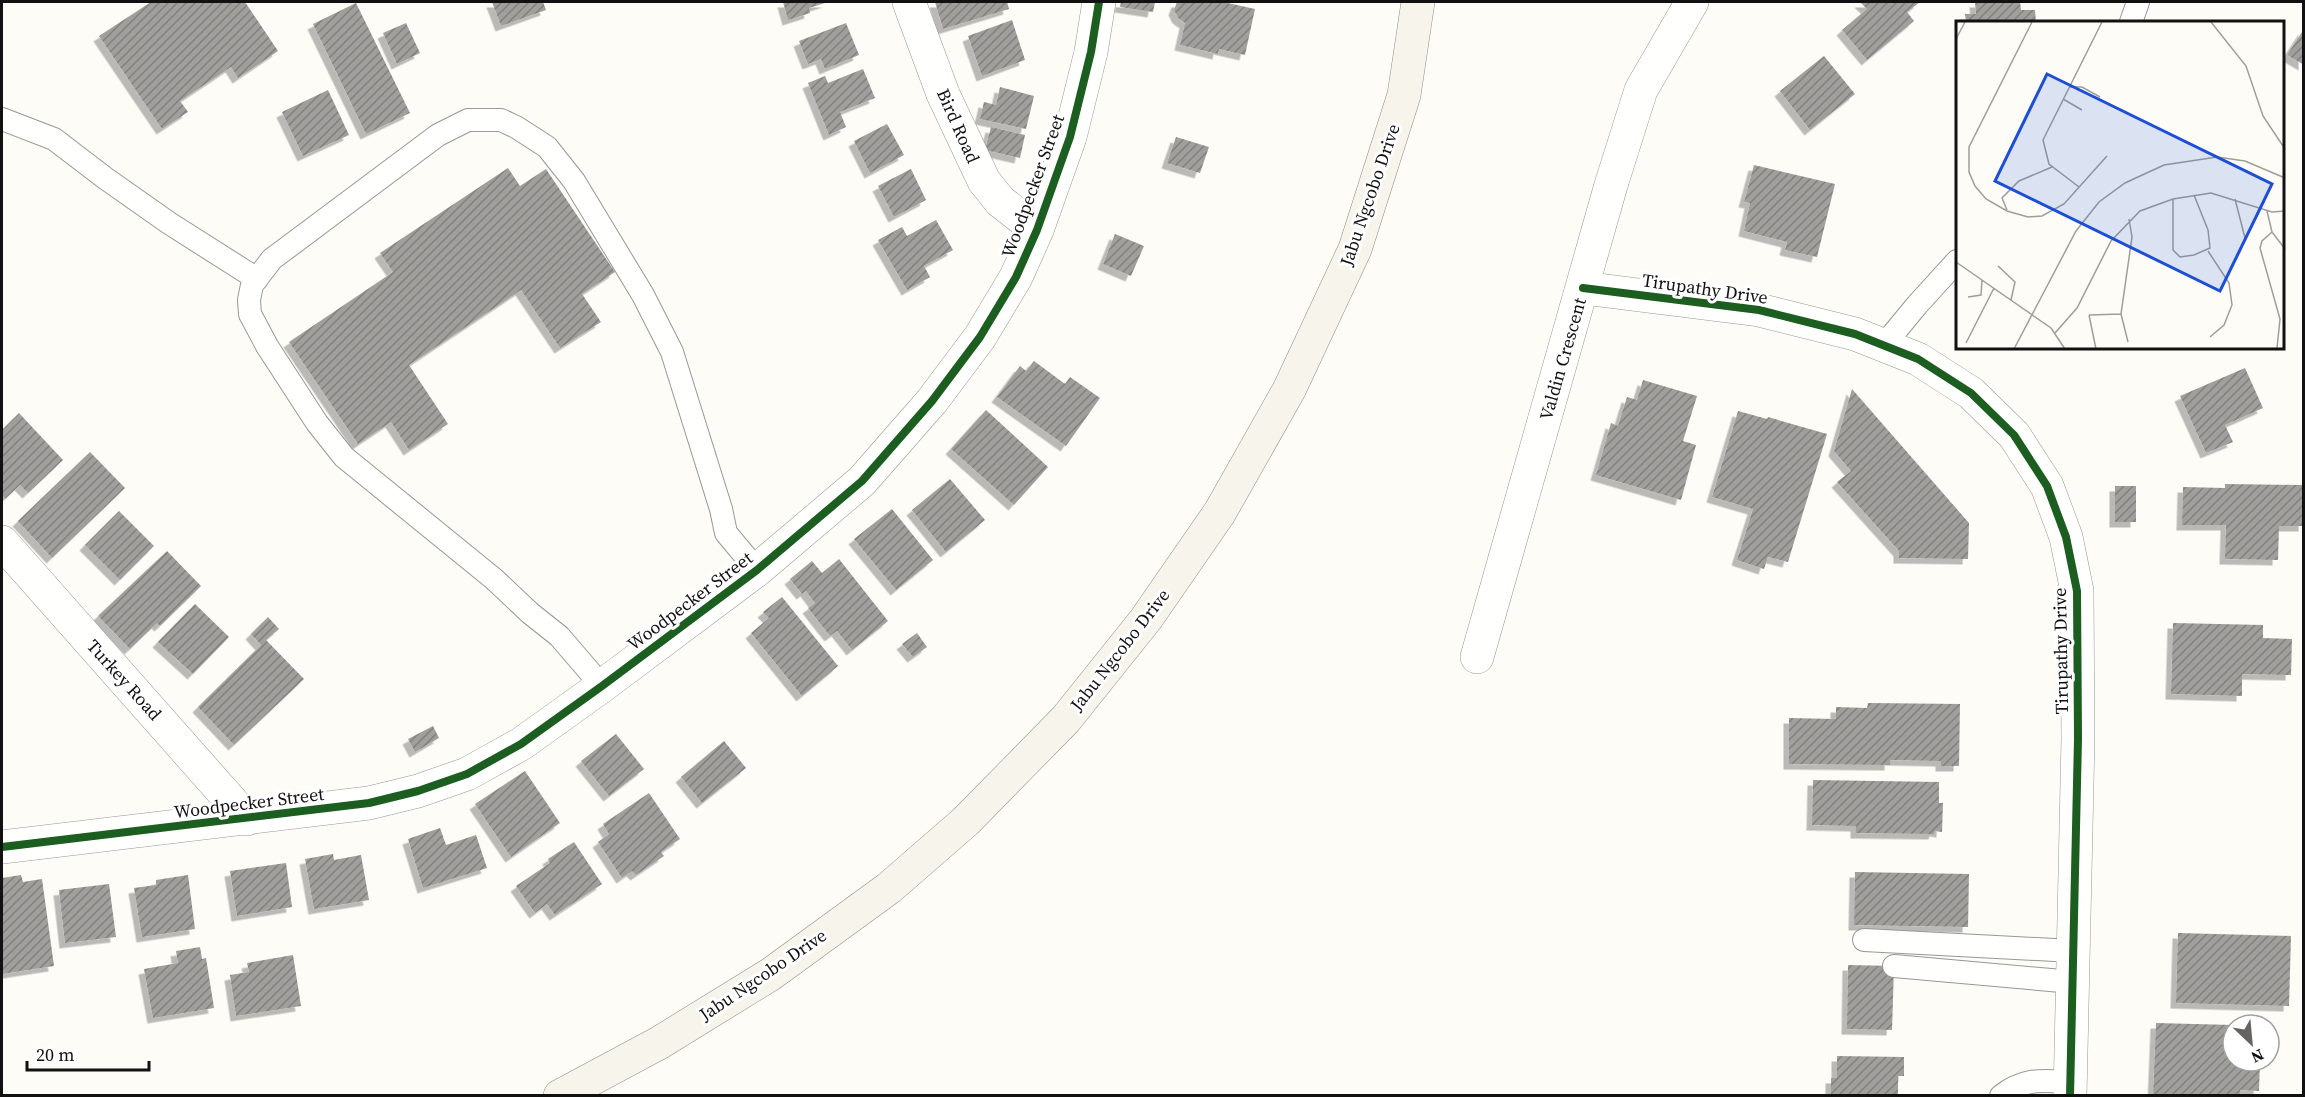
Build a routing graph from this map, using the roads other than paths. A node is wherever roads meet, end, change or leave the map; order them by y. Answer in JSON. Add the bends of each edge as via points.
{"nodes":[{"id":1,"x":909,"y":2,"type":"edge"},
{"id":2,"x":1099,"y":2,"type":"edge"},
{"id":3,"x":1418,"y":2,"type":"edge"},
{"id":4,"x":1692,"y":2,"type":"edge"},
{"id":5,"x":2138,"y":2,"type":"edge"},
{"id":6,"x":2131,"y":21,"type":"edge"},
{"id":7,"x":2,"y":119,"type":"edge"},
{"id":8,"x":1037,"y":230,"type":"junction"},
{"id":9,"x":1956,"y":262,"type":"edge"},
{"id":10,"x":257,"y":279,"type":"junction"},
{"id":11,"x":1583,"y":288,"type":"junction"},
{"id":12,"x":1884,"y":345,"type":"junction"},
{"id":13,"x":2,"y":542,"type":"edge"},
{"id":14,"x":757,"y":570,"type":"junction"},
{"id":15,"x":1477,"y":657,"type":"dead end"},
{"id":16,"x":602,"y":686,"type":"junction"},
{"id":17,"x":247,"y":819,"type":"junction"},
{"id":18,"x":2,"y":848,"type":"edge"},
{"id":19,"x":1864,"y":940,"type":"dead end"},
{"id":20,"x":1894,"y":966,"type":"dead end"},
{"id":21,"x":2073,"y":966,"type":"junction"},
{"id":22,"x":2071,"y":1089,"type":"edge"},
{"id":23,"x":560,"y":1095,"type":"edge"},
{"id":24,"x":2001,"y":1095,"type":"edge"}],
"edges":[{"from":1,"to":8,"type":"street","name":"Bird Road","via":[[943,94],[984,181],[1000,201]]},
{"from":2,"to":8,"type":"street","name":"Woodpecker Street","via":[[1070,137]]},
{"from":3,"to":23,"type":"main road","name":"Jabu Ngcobo Drive","via":[[1404,95],[1355,249],[1283,400],[1220,512],[1146,620],[1065,719],[966,821],[889,888],[771,974],[659,1043]]},
{"from":4,"to":11,"type":"street","name":"Valdin Crescent","via":[[1641,90]]},
{"from":5,"to":6,"type":"lane"},
{"from":7,"to":10,"type":"lane","via":[[54,139],[169,223]]},
{"from":8,"to":14,"type":"street","name":"Woodpecker Street","via":[[1016,277],[980,338],[932,401],[862,481]]},
{"from":9,"to":12,"type":"lane"},
{"from":10,"to":14,"type":"lane","via":[[272,258],[438,135],[468,120],[501,120],[516,127],[547,147],[574,182],[643,295],[672,352],[726,533]]},
{"from":10,"to":16,"type":"lane","via":[[252,285],[250,314],[317,423],[344,457],[559,636]]},
{"from":11,"to":12,"type":"street","name":"Tirupathy Drive","via":[[1759,310]]},
{"from":11,"to":15,"type":"street","name":"Valdin Crescent"},
{"from":12,"to":21,"type":"street","name":"Tirupathy Drive","via":[[1918,359],[1971,393],[2014,435],[2047,486],[2066,537],[2077,591]]},
{"from":13,"to":17,"type":"street","name":"Turkey Road"},
{"from":14,"to":16,"type":"street","name":"Woodpecker Street"},
{"from":16,"to":17,"type":"street","name":"Woodpecker Street","via":[[520,744],[467,774],[369,803]]},
{"from":17,"to":18,"type":"street","name":"Woodpecker Street"},
{"from":19,"to":21,"type":"lane"},
{"from":20,"to":21,"type":"lane"},
{"from":21,"to":22,"type":"street","name":"Tirupathy Drive"},
{"from":22,"to":24,"type":"lane","via":[[2031,1080]]}]}
